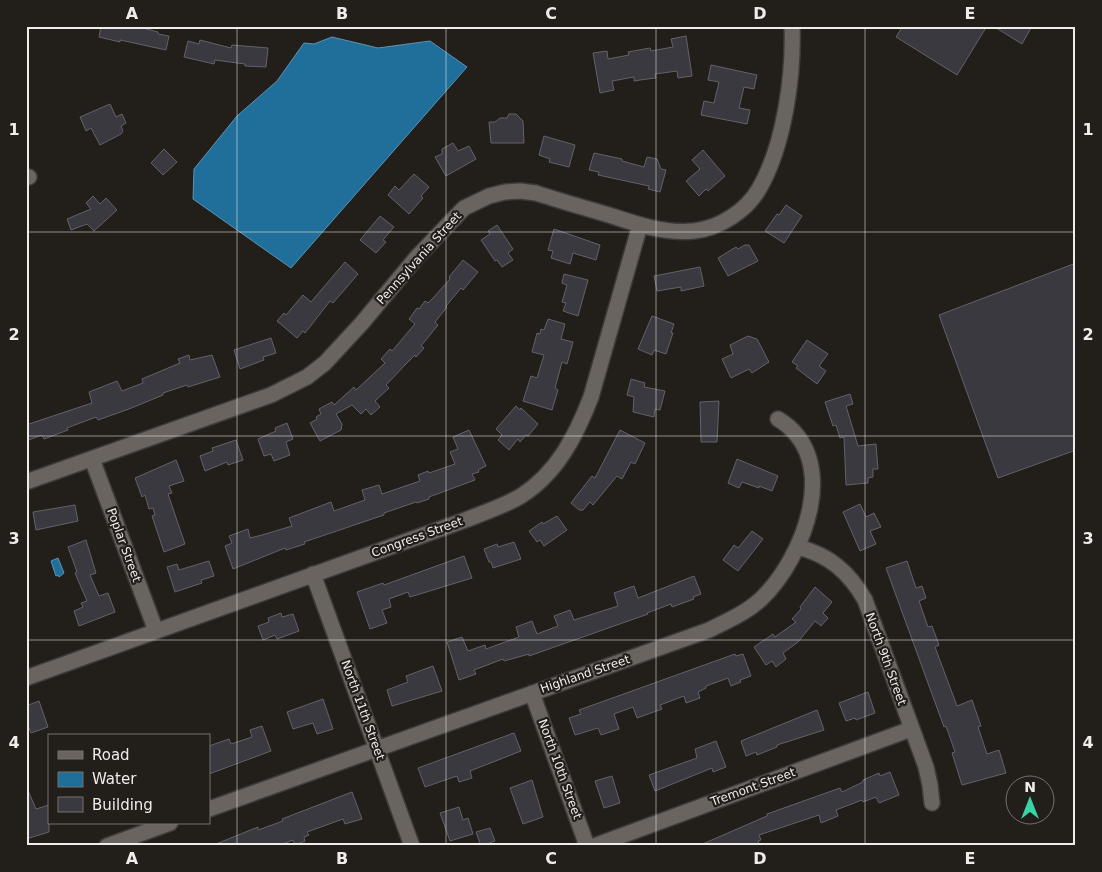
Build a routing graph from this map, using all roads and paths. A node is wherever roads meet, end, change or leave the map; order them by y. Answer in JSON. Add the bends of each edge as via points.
{"nodes":[{"id":1,"x":792,"y":26,"type":"edge"},
{"id":2,"x":640,"y":225,"type":"junction"},
{"id":3,"x":778,"y":420,"type":"dead end"},
{"id":4,"x":92,"y":458,"type":"junction"},
{"id":5,"x":26,"y":482,"type":"edge"},
{"id":6,"x":798,"y":547,"type":"junction"},
{"id":7,"x":313,"y":574,"type":"junction"},
{"id":8,"x":156,"y":631,"type":"junction"},
{"id":9,"x":26,"y":678,"type":"edge"},
{"id":10,"x":532,"y":693,"type":"junction"},
{"id":11,"x":912,"y":729,"type":"junction"},
{"id":12,"x":377,"y":748,"type":"junction"},
{"id":13,"x":932,"y":803,"type":"dead end"},
{"id":14,"x":210,"y":809,"type":"edge"},
{"id":15,"x":167,"y":824,"type":"edge"},
{"id":16,"x":107,"y":846,"type":"edge"},
{"id":17,"x":412,"y":846,"type":"edge"},
{"id":18,"x":587,"y":846,"type":"edge"},
{"id":19,"x":594,"y":846,"type":"edge"}],
"edges":[{"from":1,"to":2,"type":"street","name":"Pennsylvania Street","via":[[791,74],[782,129],[772,160],[750,201],[721,223],[694,231]]},
{"from":2,"to":4,"type":"street","name":"Pennsylvania Street","via":[[536,193],[505,192],[489,196],[464,208],[417,256],[325,363],[307,377],[271,394]]},
{"from":2,"to":7,"type":"street","name":"Congress Street","via":[[591,397],[572,440],[556,466],[521,496],[504,504]]},
{"from":3,"to":6,"type":"street","name":"Highland Street","via":[[798,435],[810,468],[811,505]]},
{"from":4,"to":5,"type":"street","name":"Pennsylvania Street"},
{"from":4,"to":8,"type":"street","name":"Poplar Street"},
{"from":6,"to":10,"type":"street","name":"Highland Street","via":[[770,590],[735,617],[709,630]]},
{"from":6,"to":11,"type":"street","name":"North 9th Street","via":[[835,563],[857,586]]},
{"from":7,"to":8,"type":"street","name":"Congress Street"},
{"from":7,"to":12,"type":"street","name":"North 11th Street"},
{"from":8,"to":9,"type":"street","name":"Congress Street"},
{"from":10,"to":12,"type":"street","name":"Highland Street"},
{"from":10,"to":18,"type":"street","name":"North 10th Street"},
{"from":11,"to":13,"type":"street","name":"North 9th Street","via":[[926,767]]},
{"from":11,"to":19,"type":"street","name":"Tremont Street"},
{"from":12,"to":14,"type":"street","name":"Highland Street"},
{"from":12,"to":17,"type":"street","name":"North 11th Street"},
{"from":15,"to":16,"type":"street"}]}
